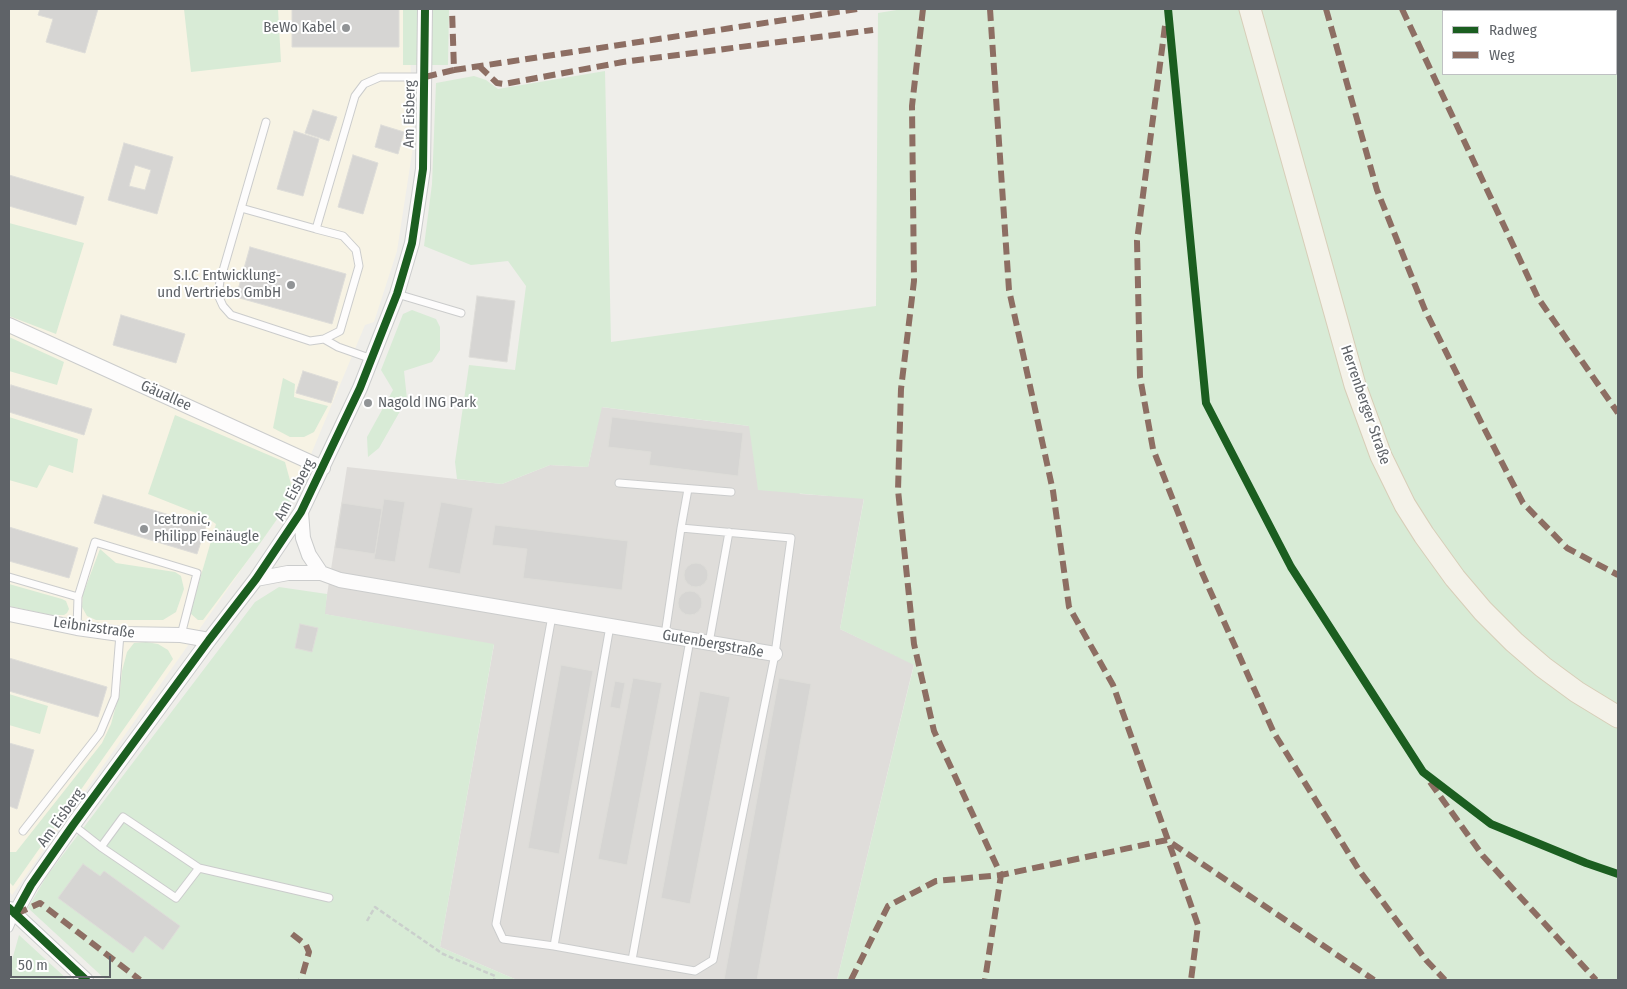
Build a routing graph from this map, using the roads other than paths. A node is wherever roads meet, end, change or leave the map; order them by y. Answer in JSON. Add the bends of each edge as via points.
{"nodes":[{"id":1,"x":425,"y":9,"type":"edge"},
{"id":2,"x":1250,"y":9,"type":"edge"},
{"id":3,"x":425,"y":76,"type":"junction"},
{"id":4,"x":266,"y":122,"type":"dead end"},
{"id":5,"x":241,"y":208,"type":"junction"},
{"id":6,"x":316,"y":229,"type":"junction"},
{"id":7,"x":397,"y":294,"type":"junction"},
{"id":8,"x":460,"y":313,"type":"dead end"},
{"id":9,"x":9,"y":326,"type":"edge"},
{"id":10,"x":324,"y":339,"type":"junction"},
{"id":11,"x":372,"y":360,"type":"junction"},
{"id":12,"x":323,"y":468,"type":"junction"},
{"id":13,"x":619,"y":483,"type":"dead end"},
{"id":14,"x":688,"y":489,"type":"junction"},
{"id":15,"x":731,"y":492,"type":"dead end"},
{"id":16,"x":302,"y":512,"type":"junction"},
{"id":17,"x":680,"y":528,"type":"junction"},
{"id":18,"x":729,"y":532,"type":"junction"},
{"id":19,"x":321,"y":573,"type":"junction"},
{"id":20,"x":9,"y":578,"type":"edge"},
{"id":21,"x":256,"y":579,"type":"junction"},
{"id":22,"x":78,"y":597,"type":"junction"},
{"id":23,"x":9,"y":614,"type":"edge"},
{"id":24,"x":552,"y":616,"type":"junction"},
{"id":25,"x":610,"y":626,"type":"junction"},
{"id":26,"x":77,"y":628,"type":"junction"},
{"id":27,"x":120,"y":634,"type":"junction"},
{"id":28,"x":181,"y":635,"type":"junction"},
{"id":29,"x":665,"y":635,"type":"junction"},
{"id":30,"x":209,"y":640,"type":"junction"},
{"id":31,"x":690,"y":640,"type":"junction"},
{"id":32,"x":709,"y":643,"type":"junction"},
{"id":33,"x":775,"y":654,"type":"junction"},
{"id":34,"x":1618,"y":717,"type":"edge"},
{"id":35,"x":73,"y":825,"type":"junction"},
{"id":36,"x":23,"y":831,"type":"dead end"},
{"id":37,"x":101,"y":847,"type":"junction"},
{"id":38,"x":199,"y":868,"type":"junction"},
{"id":39,"x":329,"y":898,"type":"dead end"},
{"id":40,"x":12,"y":911,"type":"edge"},
{"id":41,"x":9,"y":928,"type":"edge"},
{"id":42,"x":554,"y":946,"type":"junction"},
{"id":43,"x":632,"y":960,"type":"junction"},
{"id":44,"x":86,"y":980,"type":"edge"}],
"edges":[{"from":1,"to":3,"type":"street","name":"Am Eisberg"},
{"from":2,"to":34,"type":"main road","name":"Herrenberger Straße","via":[[1355,386],[1381,456],[1401,496],[1435,552],[1490,618],[1543,667]]},
{"from":3,"to":6,"type":"lane","via":[[380,77],[364,84],[356,96]]},
{"from":3,"to":7,"type":"street","name":"Am Eisberg","via":[[423,169],[412,243]]},
{"from":4,"to":5,"type":"lane"},
{"from":5,"to":6,"type":"lane"},
{"from":5,"to":10,"type":"lane","via":[[220,281],[218,295],[223,306],[231,315],[310,341]]},
{"from":6,"to":10,"type":"lane","via":[[343,236],[356,250],[359,266],[340,331]]},
{"from":7,"to":8,"type":"lane"},
{"from":7,"to":11,"type":"street","name":"Am Eisberg"},
{"from":9,"to":12,"type":"street","name":"Gäuallee"},
{"from":10,"to":11,"type":"lane","via":[[338,348]]},
{"from":11,"to":12,"type":"street","name":"Am Eisberg"},
{"from":12,"to":16,"type":"street","name":"Am Eisberg"},
{"from":13,"to":14,"type":"lane"},
{"from":14,"to":15,"type":"lane"},
{"from":14,"to":17,"type":"lane"},
{"from":16,"to":19,"type":"street","via":[[303,538]]},
{"from":16,"to":21,"type":"street","name":"Am Eisberg"},
{"from":17,"to":18,"type":"lane"},
{"from":17,"to":29,"type":"lane"},
{"from":18,"to":32,"type":"lane"},
{"from":18,"to":33,"type":"lane","via":[[791,538]]},
{"from":19,"to":21,"type":"street","name":"Gutenbergstraße","via":[[288,573]]},
{"from":19,"to":24,"type":"street","name":"Gutenbergstraße","via":[[340,580]]},
{"from":20,"to":22,"type":"lane"},
{"from":21,"to":30,"type":"street","name":"Am Eisberg"},
{"from":22,"to":26,"type":"lane"},
{"from":22,"to":28,"type":"lane","via":[[95,542],[197,573]]},
{"from":23,"to":26,"type":"street","name":"Leibnizstraße"},
{"from":24,"to":25,"type":"street","name":"Gutenbergstraße"},
{"from":24,"to":42,"type":"lane","name":"Gutenbergstraße","via":[[496,924],[503,939]]},
{"from":25,"to":29,"type":"street","name":"Gutenbergstraße"},
{"from":25,"to":42,"type":"lane"},
{"from":26,"to":27,"type":"street","name":"Leibnizstraße"},
{"from":27,"to":28,"type":"street","name":"Leibnizstraße"},
{"from":27,"to":36,"type":"lane","via":[[115,697],[100,733]]},
{"from":28,"to":30,"type":"street","name":"Leibnizstraße"},
{"from":29,"to":31,"type":"street","name":"Gutenbergstraße"},
{"from":30,"to":35,"type":"street","name":"Am Eisberg"},
{"from":31,"to":32,"type":"street","name":"Gutenbergstraße"},
{"from":31,"to":43,"type":"lane"},
{"from":32,"to":33,"type":"street","name":"Gutenbergstraße"},
{"from":33,"to":43,"type":"lane","name":"Gutenbergstraße","via":[[713,960],[695,971]]},
{"from":35,"to":37,"type":"lane"},
{"from":35,"to":40,"type":"street","name":"Am Eisberg"},
{"from":37,"to":38,"type":"lane","via":[[176,898]]},
{"from":37,"to":38,"type":"lane","via":[[123,817]]},
{"from":38,"to":39,"type":"lane"},
{"from":40,"to":41,"type":"lane"},
{"from":40,"to":44,"type":"street"},
{"from":42,"to":43,"type":"lane","name":"Gutenbergstraße"}]}
